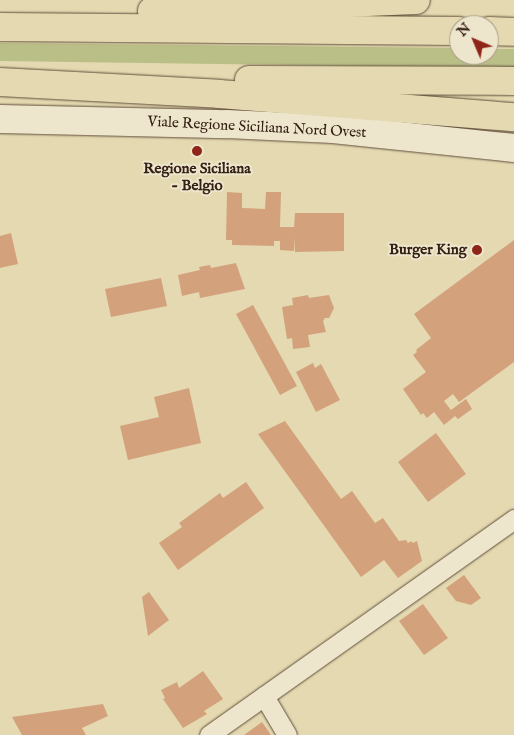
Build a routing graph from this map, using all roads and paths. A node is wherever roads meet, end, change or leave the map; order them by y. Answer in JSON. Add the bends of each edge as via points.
{"nodes":[{"id":1,"x":416,"y":0,"type":"edge"},
{"id":2,"x":0,"y":20,"type":"edge"},
{"id":3,"x":0,"y":27,"type":"edge"},
{"id":4,"x":449,"y":31,"type":"edge"},
{"id":5,"x":499,"y":31,"type":"edge"},
{"id":6,"x":514,"y":32,"type":"edge"},
{"id":7,"x":0,"y":77,"type":"edge"},
{"id":8,"x":514,"y":81,"type":"edge"},
{"id":9,"x":0,"y":82,"type":"edge"},
{"id":10,"x":514,"y":117,"type":"edge"},
{"id":11,"x":0,"y":119,"type":"edge"},
{"id":12,"x":514,"y":142,"type":"edge"},
{"id":13,"x":485,"y":144,"type":"junction"},
{"id":14,"x":514,"y":148,"type":"edge"},
{"id":15,"x":514,"y":519,"type":"edge"},
{"id":16,"x":264,"y":696,"type":"junction"},
{"id":17,"x":209,"y":735,"type":"edge"},
{"id":18,"x":287,"y":735,"type":"edge"}],
"edges":[{"from":1,"to":2,"type":"main road"},
{"from":3,"to":4,"type":"main road"},
{"from":5,"to":6,"type":"main road"},
{"from":7,"to":8,"type":"main road"},
{"from":9,"to":10,"type":"main road","via":[[220,94]]},
{"from":11,"to":13,"type":"street","name":"Viale Regione Siciliana Nord Ovest","via":[[304,128]]},
{"from":12,"to":13,"type":"street"},
{"from":13,"to":14,"type":"street","name":"Viale Regione Siciliana Nord Ovest"},
{"from":15,"to":16,"type":"street"},
{"from":16,"to":17,"type":"street"},
{"from":16,"to":18,"type":"street"}]}
